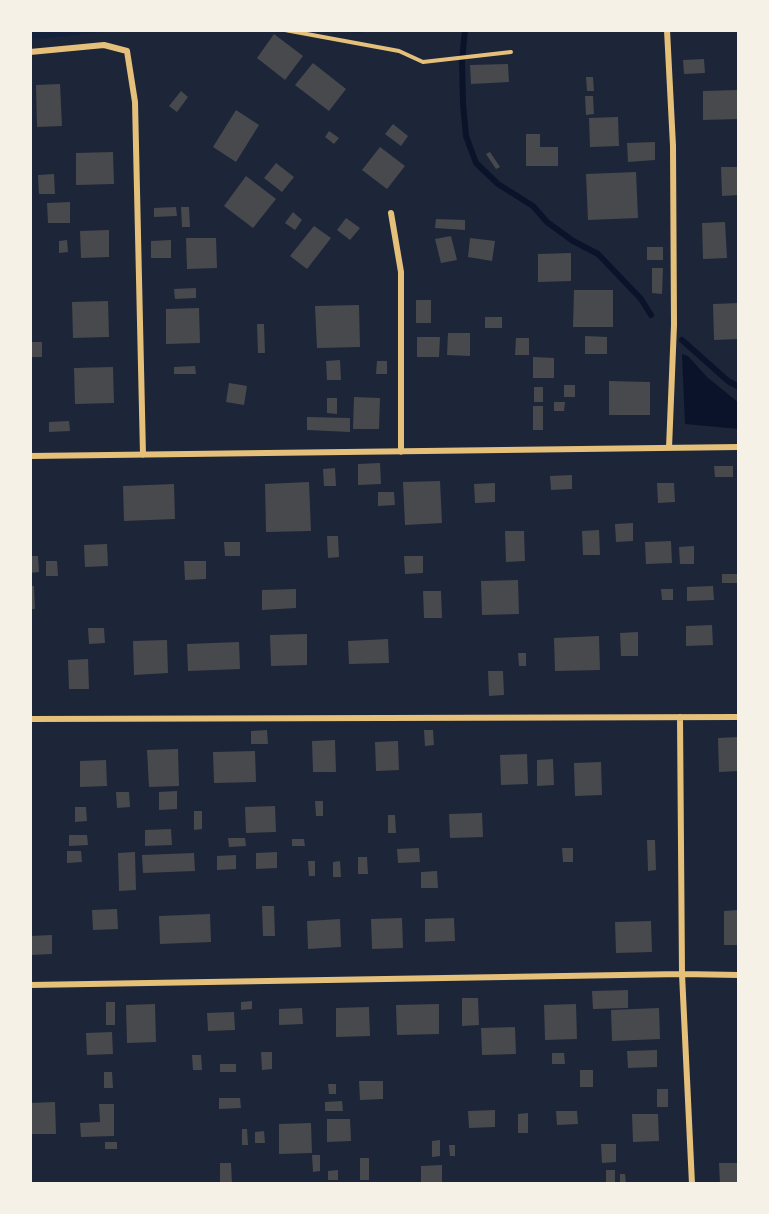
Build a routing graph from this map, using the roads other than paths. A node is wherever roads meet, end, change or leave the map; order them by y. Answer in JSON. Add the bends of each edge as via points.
{"nodes":[{"id":1,"x":667,"y":30,"type":"edge"},
{"id":2,"x":30,"y":52,"type":"edge"},
{"id":3,"x":391,"y":213,"type":"dead end"},
{"id":4,"x":739,"y":447,"type":"edge"},
{"id":5,"x":669,"y":448,"type":"junction"},
{"id":6,"x":401,"y":452,"type":"junction"},
{"id":7,"x":143,"y":454,"type":"junction"},
{"id":8,"x":30,"y":456,"type":"edge"},
{"id":9,"x":680,"y":717,"type":"junction"},
{"id":10,"x":739,"y":717,"type":"edge"},
{"id":11,"x":30,"y":719,"type":"edge"},
{"id":12,"x":682,"y":974,"type":"junction"},
{"id":13,"x":739,"y":975,"type":"edge"},
{"id":14,"x":30,"y":985,"type":"edge"},
{"id":15,"x":692,"y":1184,"type":"edge"}],
"edges":[{"from":1,"to":5,"type":"street","via":[[673,146],[674,325]]},
{"from":2,"to":7,"type":"street","via":[[104,45],[127,51],[135,102]]},
{"from":3,"to":6,"type":"street","via":[[401,272]]},
{"from":4,"to":5,"type":"street"},
{"from":5,"to":6,"type":"street"},
{"from":6,"to":7,"type":"street"},
{"from":7,"to":8,"type":"street"},
{"from":9,"to":10,"type":"street"},
{"from":9,"to":11,"type":"street"},
{"from":9,"to":12,"type":"street"},
{"from":12,"to":13,"type":"street"},
{"from":12,"to":14,"type":"street"},
{"from":12,"to":15,"type":"street"}]}
